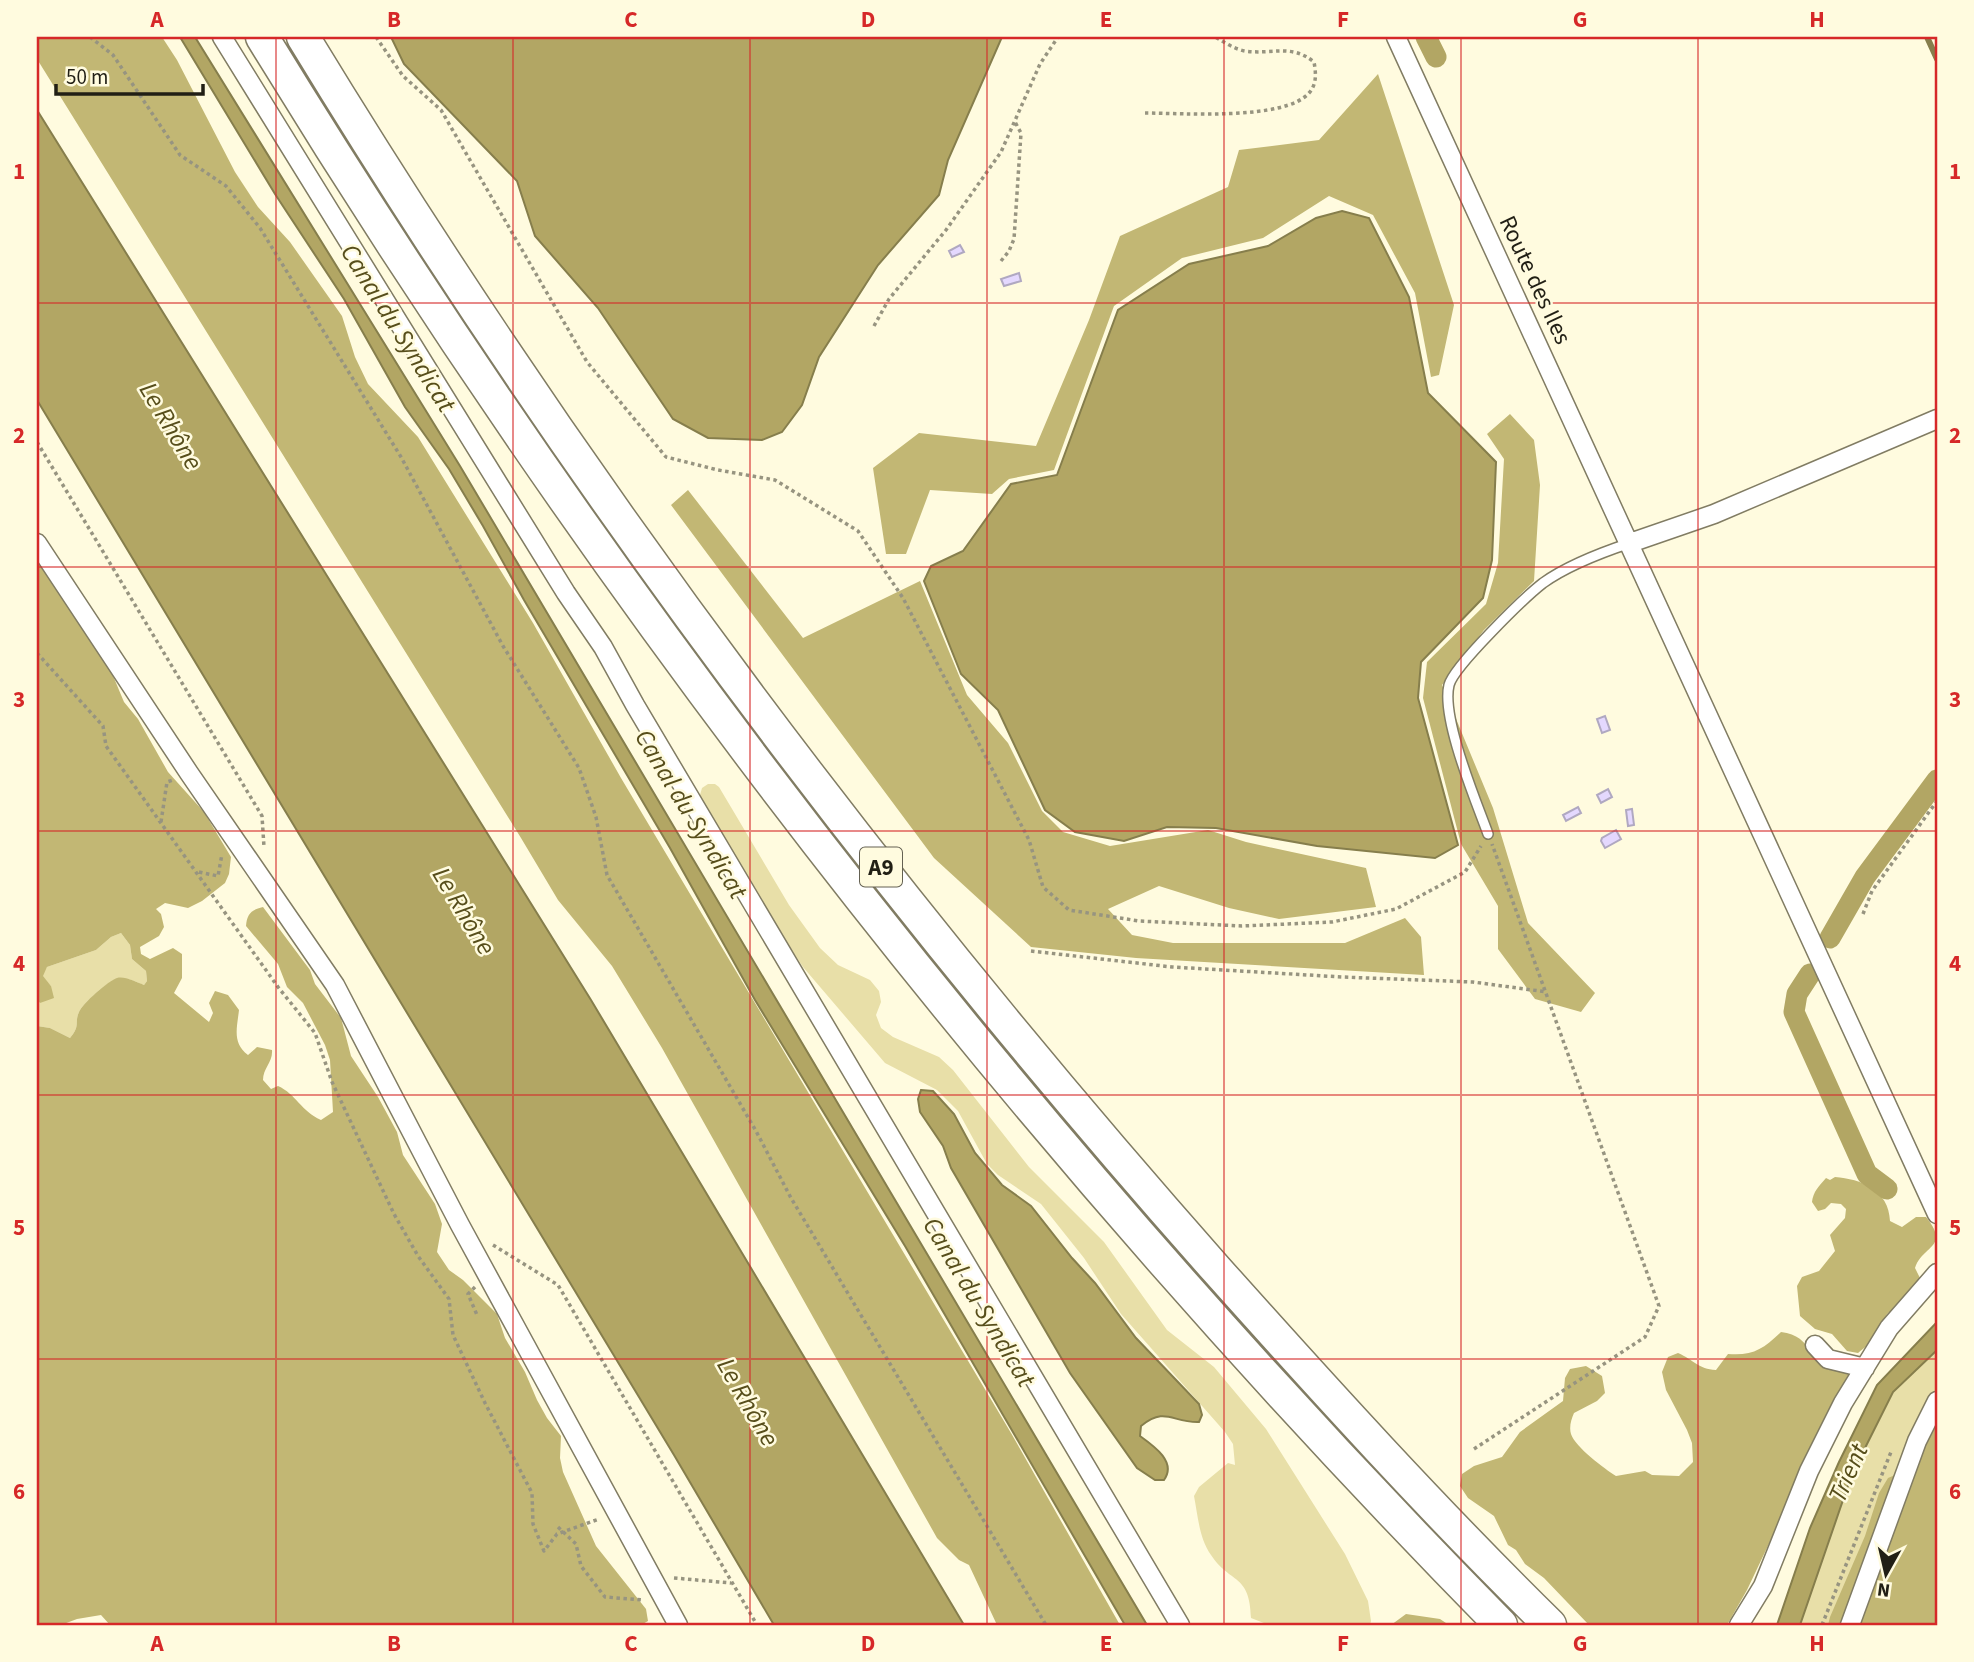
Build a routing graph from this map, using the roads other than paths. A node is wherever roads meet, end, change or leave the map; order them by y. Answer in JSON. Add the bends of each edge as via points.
{"nodes":[{"id":1,"x":222,"y":37,"type":"edge"},
{"id":2,"x":262,"y":37,"type":"edge"},
{"id":3,"x":303,"y":37,"type":"edge"},
{"id":4,"x":1396,"y":37,"type":"edge"},
{"id":5,"x":1937,"y":419,"type":"edge"},
{"id":6,"x":37,"y":543,"type":"edge"},
{"id":7,"x":1630,"y":543,"type":"junction"},
{"id":8,"x":1488,"y":834,"type":"road end"},
{"id":9,"x":1937,"y":1214,"type":"edge"},
{"id":10,"x":1937,"y":1273,"type":"edge"},
{"id":11,"x":1815,"y":1345,"type":"dead end"},
{"id":12,"x":1865,"y":1368,"type":"junction"},
{"id":13,"x":1937,"y":1401,"type":"edge"},
{"id":14,"x":676,"y":1622,"type":"edge"},
{"id":15,"x":1180,"y":1625,"type":"edge"},
{"id":16,"x":1501,"y":1625,"type":"edge"},
{"id":17,"x":1550,"y":1625,"type":"edge"},
{"id":18,"x":1739,"y":1625,"type":"edge"},
{"id":19,"x":1850,"y":1625,"type":"edge"}],
"edges":[{"from":1,"to":15,"type":"street","via":[[603,648]]},
{"from":2,"to":16,"type":"highway","number":"A9","via":[[524,440],[801,821],[992,1060],[1166,1264],[1330,1447]]},
{"from":3,"to":17,"type":"highway","number":"A9","via":[[460,283],[590,475],[741,684],[889,877],[1175,1222],[1355,1422]]},
{"from":4,"to":7,"type":"street","name":"Route des Iles"},
{"from":5,"to":7,"type":"street","via":[[1714,514]]},
{"from":6,"to":14,"type":"street","via":[[352,1016]]},
{"from":7,"to":8,"type":"lane","via":[[1543,583],[1475,648],[1449,684],[1449,712],[1464,771]]},
{"from":7,"to":9,"type":"street","name":"Route des Iles"},
{"from":10,"to":12,"type":"street","via":[[1899,1315]]},
{"from":11,"to":12,"type":"street","via":[[1828,1359]]},
{"from":12,"to":18,"type":"street","via":[[1825,1437],[1763,1586]]},
{"from":13,"to":19,"type":"street","via":[[1913,1448]]}]}
